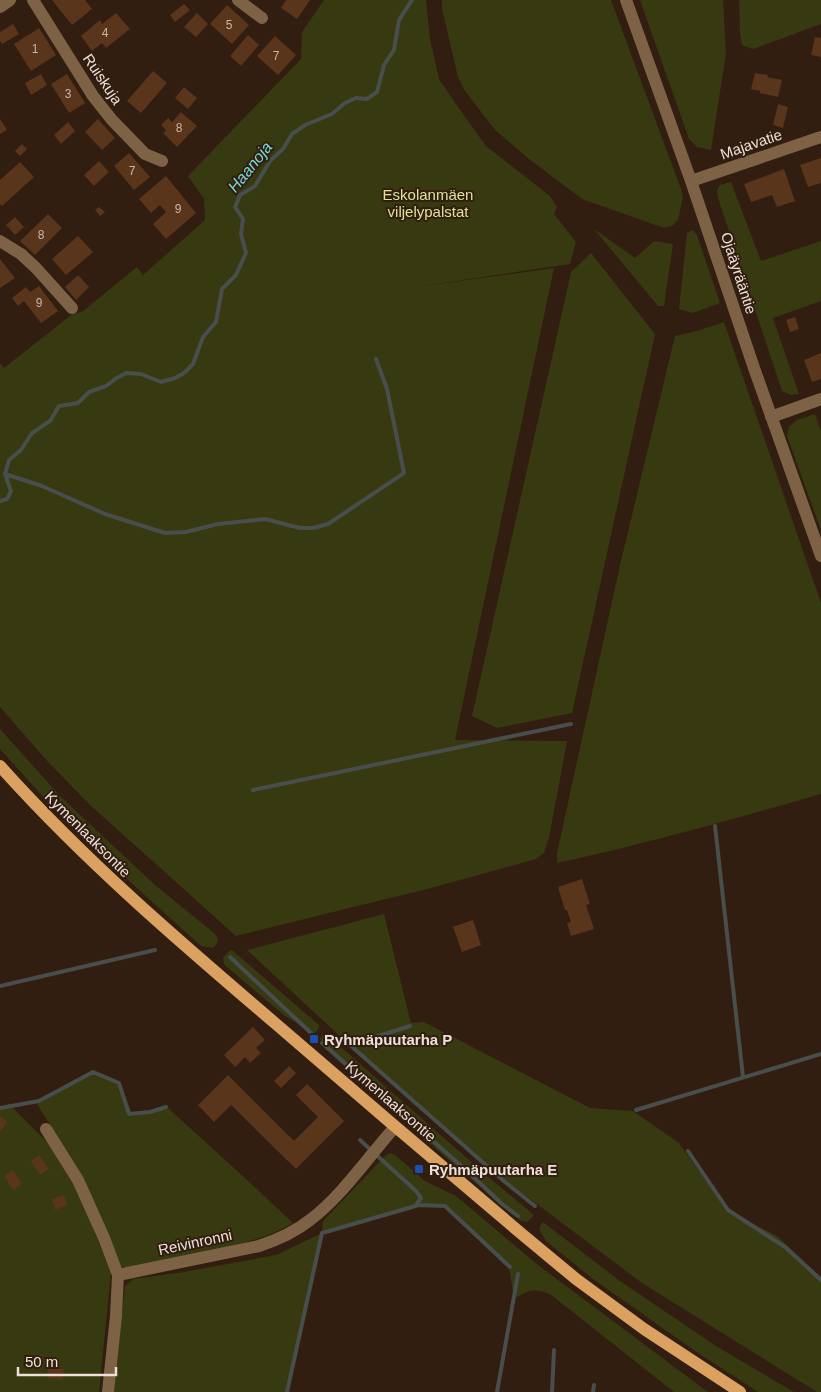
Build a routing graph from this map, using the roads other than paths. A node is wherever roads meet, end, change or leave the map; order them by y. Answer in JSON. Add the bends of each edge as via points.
{"nodes":[{"id":1,"x":10,"y":0,"type":"edge"},
{"id":2,"x":33,"y":0,"type":"edge"},
{"id":3,"x":238,"y":0,"type":"edge"},
{"id":4,"x":626,"y":0,"type":"edge"},
{"id":5,"x":0,"y":7,"type":"edge"},
{"id":6,"x":262,"y":18,"type":"dead end"},
{"id":7,"x":821,"y":137,"type":"edge"},
{"id":8,"x":162,"y":161,"type":"dead end"},
{"id":9,"x":691,"y":181,"type":"junction"},
{"id":10,"x":0,"y":241,"type":"edge"},
{"id":11,"x":72,"y":308,"type":"dead end"},
{"id":12,"x":821,"y":400,"type":"edge"},
{"id":13,"x":771,"y":416,"type":"junction"},
{"id":14,"x":821,"y":556,"type":"edge"},
{"id":15,"x":0,"y":766,"type":"edge"},
{"id":16,"x":396,"y":1127,"type":"junction"},
{"id":17,"x":46,"y":1129,"type":"dead end"},
{"id":18,"x":118,"y":1275,"type":"junction"},
{"id":19,"x":108,"y":1392,"type":"edge"},
{"id":20,"x":740,"y":1392,"type":"edge"}],
"edges":[{"from":1,"to":5,"type":"street"},
{"from":2,"to":8,"type":"street","name":"Ruiskuja","via":[[112,120],[144,154]]},
{"from":3,"to":6,"type":"street"},
{"from":4,"to":9,"type":"street","name":"Ojaäyrääntie"},
{"from":7,"to":9,"type":"street","name":"Majavatie"},
{"from":9,"to":13,"type":"street","name":"Ojaäyrääntie"},
{"from":10,"to":11,"type":"street","via":[[21,254]]},
{"from":12,"to":13,"type":"street"},
{"from":13,"to":14,"type":"street","name":"Ojaäyrääntie"},
{"from":15,"to":16,"type":"main road","name":"Kymenlaaksontie","via":[[131,899]]},
{"from":16,"to":18,"type":"street","name":"Reivinronni","via":[[324,1208],[287,1234],[259,1246]]},
{"from":16,"to":20,"type":"main road","name":"Kymenlaaksontie","via":[[576,1279],[644,1329]]},
{"from":17,"to":18,"type":"street","via":[[78,1180]]},
{"from":18,"to":19,"type":"street"}]}
